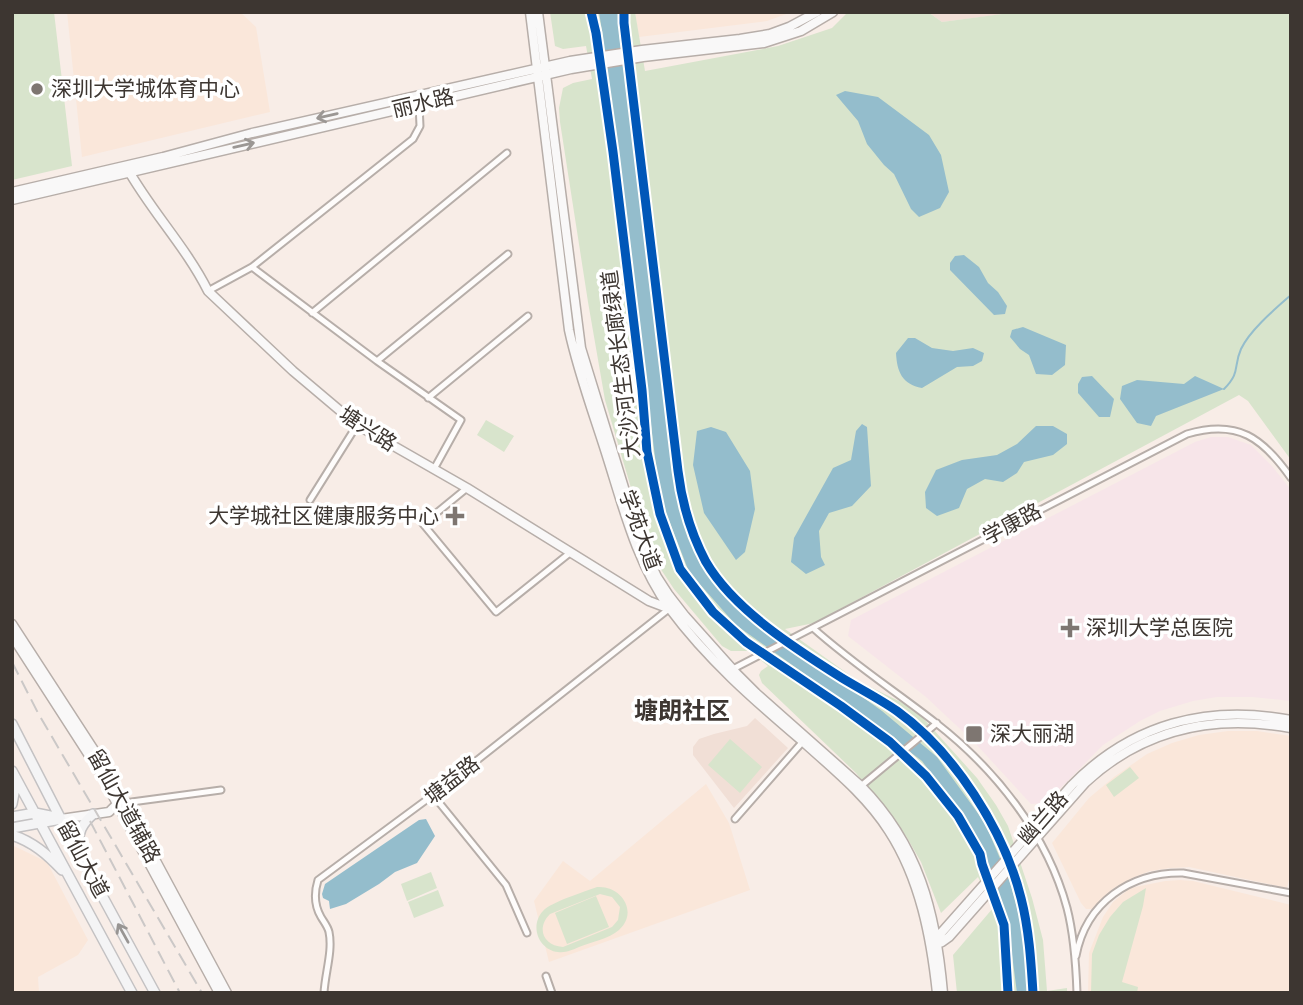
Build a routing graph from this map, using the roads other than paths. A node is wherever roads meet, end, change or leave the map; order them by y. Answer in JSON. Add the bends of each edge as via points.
{"nodes":[{"id":1,"x":530,"y":12,"type":"edge"},
{"id":2,"x":538,"y":12,"type":"edge"},
{"id":3,"x":817,"y":12,"type":"edge"},
{"id":4,"x":833,"y":12,"type":"edge"},
{"id":5,"x":643,"y":54,"type":"junction"},
{"id":6,"x":541,"y":72,"type":"junction"},
{"id":7,"x":419,"y":104,"type":"junction"},
{"id":8,"x":507,"y":153,"type":"dead end"},
{"id":9,"x":128,"y":169,"type":"junction"},
{"id":10,"x":12,"y":192,"type":"edge"},
{"id":11,"x":12,"y":200,"type":"edge"},
{"id":12,"x":508,"y":254,"type":"dead end"},
{"id":13,"x":252,"y":267,"type":"junction"},
{"id":14,"x":208,"y":291,"type":"junction"},
{"id":15,"x":312,"y":313,"type":"junction"},
{"id":16,"x":528,"y":316,"type":"dead end"},
{"id":17,"x":376,"y":361,"type":"junction"},
{"id":18,"x":428,"y":398,"type":"junction"},
{"id":19,"x":357,"y":425,"type":"junction"},
{"id":20,"x":434,"y":469,"type":"junction"},
{"id":21,"x":1291,"y":478,"type":"edge"},
{"id":22,"x":467,"y":488,"type":"junction"},
{"id":23,"x":310,"y":500,"type":"dead end"},
{"id":24,"x":570,"y":552,"type":"junction"},
{"id":25,"x":656,"y":588,"type":"junction"},
{"id":26,"x":643,"y":597,"type":"junction"},
{"id":27,"x":675,"y":608,"type":"junction"},
{"id":28,"x":12,"y":624,"type":"edge"},
{"id":29,"x":813,"y":628,"type":"junction"},
{"id":30,"x":12,"y":636,"type":"edge"},
{"id":31,"x":730,"y":671,"type":"junction"},
{"id":32,"x":1291,"y":720,"type":"edge"},
{"id":33,"x":12,"y":724,"type":"edge"},
{"id":34,"x":936,"y":724,"type":"junction"},
{"id":35,"x":1291,"y":728,"type":"edge"},
{"id":36,"x":804,"y":739,"type":"junction"},
{"id":37,"x":12,"y":772,"type":"edge"},
{"id":38,"x":861,"y":786,"type":"junction"},
{"id":39,"x":221,"y":790,"type":"dead end"},
{"id":40,"x":433,"y":795,"type":"junction"},
{"id":41,"x":12,"y":804,"type":"edge"},
{"id":42,"x":121,"y":804,"type":"junction"},
{"id":43,"x":35,"y":813,"type":"junction"},
{"id":44,"x":93,"y":814,"type":"junction"},
{"id":45,"x":12,"y":817,"type":"edge"},
{"id":46,"x":735,"y":818,"type":"dead end"},
{"id":47,"x":61,"y":819,"type":"junction"},
{"id":48,"x":40,"y":823,"type":"junction"},
{"id":49,"x":12,"y":828,"type":"edge"},
{"id":50,"x":1035,"y":834,"type":"junction"},
{"id":51,"x":12,"y":835,"type":"edge"},
{"id":52,"x":80,"y":856,"type":"junction"},
{"id":53,"x":75,"y":888,"type":"junction"},
{"id":54,"x":1291,"y":893,"type":"edge"},
{"id":55,"x":977,"y":899,"type":"junction"},
{"id":56,"x":527,"y":933,"type":"dead end"},
{"id":57,"x":935,"y":943,"type":"junction"},
{"id":58,"x":1075,"y":962,"type":"junction"},
{"id":59,"x":546,"y":976,"type":"dead end"},
{"id":60,"x":132,"y":993,"type":"edge"},
{"id":61,"x":155,"y":993,"type":"edge"},
{"id":62,"x":219,"y":993,"type":"edge"},
{"id":63,"x":227,"y":993,"type":"edge"},
{"id":64,"x":324,"y":993,"type":"edge"},
{"id":65,"x":552,"y":993,"type":"edge"},
{"id":66,"x":937,"y":993,"type":"edge"},
{"id":67,"x":943,"y":993,"type":"edge"},
{"id":68,"x":1077,"y":993,"type":"edge"}],
"edges":[{"from":1,"to":6,"type":"main road","name":"学苑大道"},
{"from":2,"to":6,"type":"main road","name":"学苑大道"},
{"from":3,"to":5,"type":"main road","name":"丽水路","via":[[770,34]]},
{"from":4,"to":5,"type":"main road","name":"丽水路","via":[[777,40]]},
{"from":5,"to":6,"type":"main road","name":"丽水路"},
{"from":6,"to":7,"type":"main road","name":"丽水路"},
{"from":6,"to":9,"type":"main road","name":"丽水路","one_way":true,"via":[[252,133]]},
{"from":6,"to":25,"type":"main road","name":"学苑大道","via":[[574,351],[632,536]]},
{"from":6,"to":27,"type":"main road","name":"学苑大道","via":[[581,348],[641,543]]},
{"from":9,"to":7,"type":"main road","name":"丽水路","one_way":true},
{"from":7,"to":13,"type":"street","via":[[420,126],[413,139]]},
{"from":8,"to":15,"type":"street"},
{"from":9,"to":10,"type":"main road","name":"丽水路"},
{"from":9,"to":11,"type":"main road","name":"丽水路"},
{"from":9,"to":14,"type":"main road","name":"塘兴路"},
{"from":12,"to":17,"type":"street"},
{"from":13,"to":14,"type":"street"},
{"from":13,"to":15,"type":"street"},
{"from":14,"to":19,"type":"main road","name":"塘兴路"},
{"from":15,"to":17,"type":"street"},
{"from":16,"to":18,"type":"street"},
{"from":17,"to":18,"type":"street"},
{"from":18,"to":20,"type":"street","via":[[461,420]]},
{"from":19,"to":20,"type":"main road","name":"塘兴路"},
{"from":19,"to":23,"type":"street"},
{"from":20,"to":22,"type":"main road","name":"塘兴路"},
{"from":21,"to":29,"type":"street","name":"学康路","via":[[1268,448],[1250,436],[1216,428],[1187,434]]},
{"from":22,"to":24,"type":"main road","name":"塘兴路"},
{"from":22,"to":24,"type":"street","via":[[424,524],[496,612]]},
{"from":24,"to":26,"type":"main road","name":"塘兴路"},
{"from":25,"to":26,"type":"main road"},
{"from":25,"to":27,"type":"main road","name":"学苑大道"},
{"from":26,"to":27,"type":"main road","name":"塘兴路"},
{"from":27,"to":31,"type":"main road","name":"学苑大道"},
{"from":27,"to":40,"type":"street","name":"塘益路"},
{"from":28,"to":42,"type":"main road","name":"留仙大道辅路","via":[[107,770]]},
{"from":29,"to":31,"type":"street","name":"学康路"},
{"from":29,"to":34,"type":"street"},
{"from":30,"to":42,"type":"main road","name":"留仙大道辅路"},
{"from":31,"to":36,"type":"main road","name":"学苑大道","via":[[751,697]]},
{"from":32,"to":50,"type":"main road","name":"幽兰路","via":[[1222,715],[1152,729],[1090,767]]},
{"from":33,"to":47,"type":"main road","name":"留仙大道"},
{"from":34,"to":38,"type":"street"},
{"from":34,"to":50,"type":"street","via":[[981,762]]},
{"from":35,"to":50,"type":"main road","name":"幽兰路","via":[[1222,723],[1148,741],[1093,776]]},
{"from":36,"to":38,"type":"main road","name":"学苑大道"},
{"from":36,"to":46,"type":"street"},
{"from":36,"to":57,"type":"main road","name":"学苑大道","via":[[856,790],[889,831],[914,881]]},
{"from":37,"to":41,"type":"main road"},
{"from":37,"to":43,"type":"main road","name":"留仙大道"},
{"from":38,"to":57,"type":"main road","name":"学苑大道","via":[[885,812],[910,851],[926,895]]},
{"from":39,"to":42,"type":"street"},
{"from":40,"to":56,"type":"street","via":[[506,886]]},
{"from":40,"to":64,"type":"street","name":"塘益路","via":[[318,880],[317,910],[329,930]]},
{"from":42,"to":44,"type":"main road"},
{"from":42,"to":62,"type":"main road","name":"留仙大道辅路"},
{"from":42,"to":63,"type":"main road","name":"留仙大道辅路"},
{"from":43,"to":45,"type":"main road"},
{"from":43,"to":47,"type":"main road"},
{"from":43,"to":48,"type":"main road","name":"留仙大道"},
{"from":44,"to":47,"type":"main road"},
{"from":44,"to":52,"type":"main road","via":[[78,836]]},
{"from":47,"to":48,"type":"main road"},
{"from":47,"to":52,"type":"main road","name":"留仙大道"},
{"from":48,"to":49,"type":"main road"},
{"from":48,"to":53,"type":"main road","name":"留仙大道"},
{"from":50,"to":55,"type":"main road","name":"幽兰路"},
{"from":50,"to":55,"type":"main road","name":"幽兰路","via":[[1017,847]]},
{"from":50,"to":58,"type":"street","via":[[1066,907]]},
{"from":51,"to":53,"type":"main road","via":[[40,848]]},
{"from":61,"to":52,"type":"main road","name":"留仙大道","one_way":true},
{"from":53,"to":60,"type":"main road","name":"留仙大道"},
{"from":54,"to":58,"type":"street","via":[[1183,873],[1150,877],[1124,886],[1099,908],[1080,939]]},
{"from":55,"to":57,"type":"main road","name":"幽兰路","via":[[946,940]]},
{"from":57,"to":66,"type":"main road","name":"学苑大道"},
{"from":57,"to":67,"type":"main road","name":"学苑大道"},
{"from":58,"to":68,"type":"street"},
{"from":59,"to":65,"type":"street"}]}
